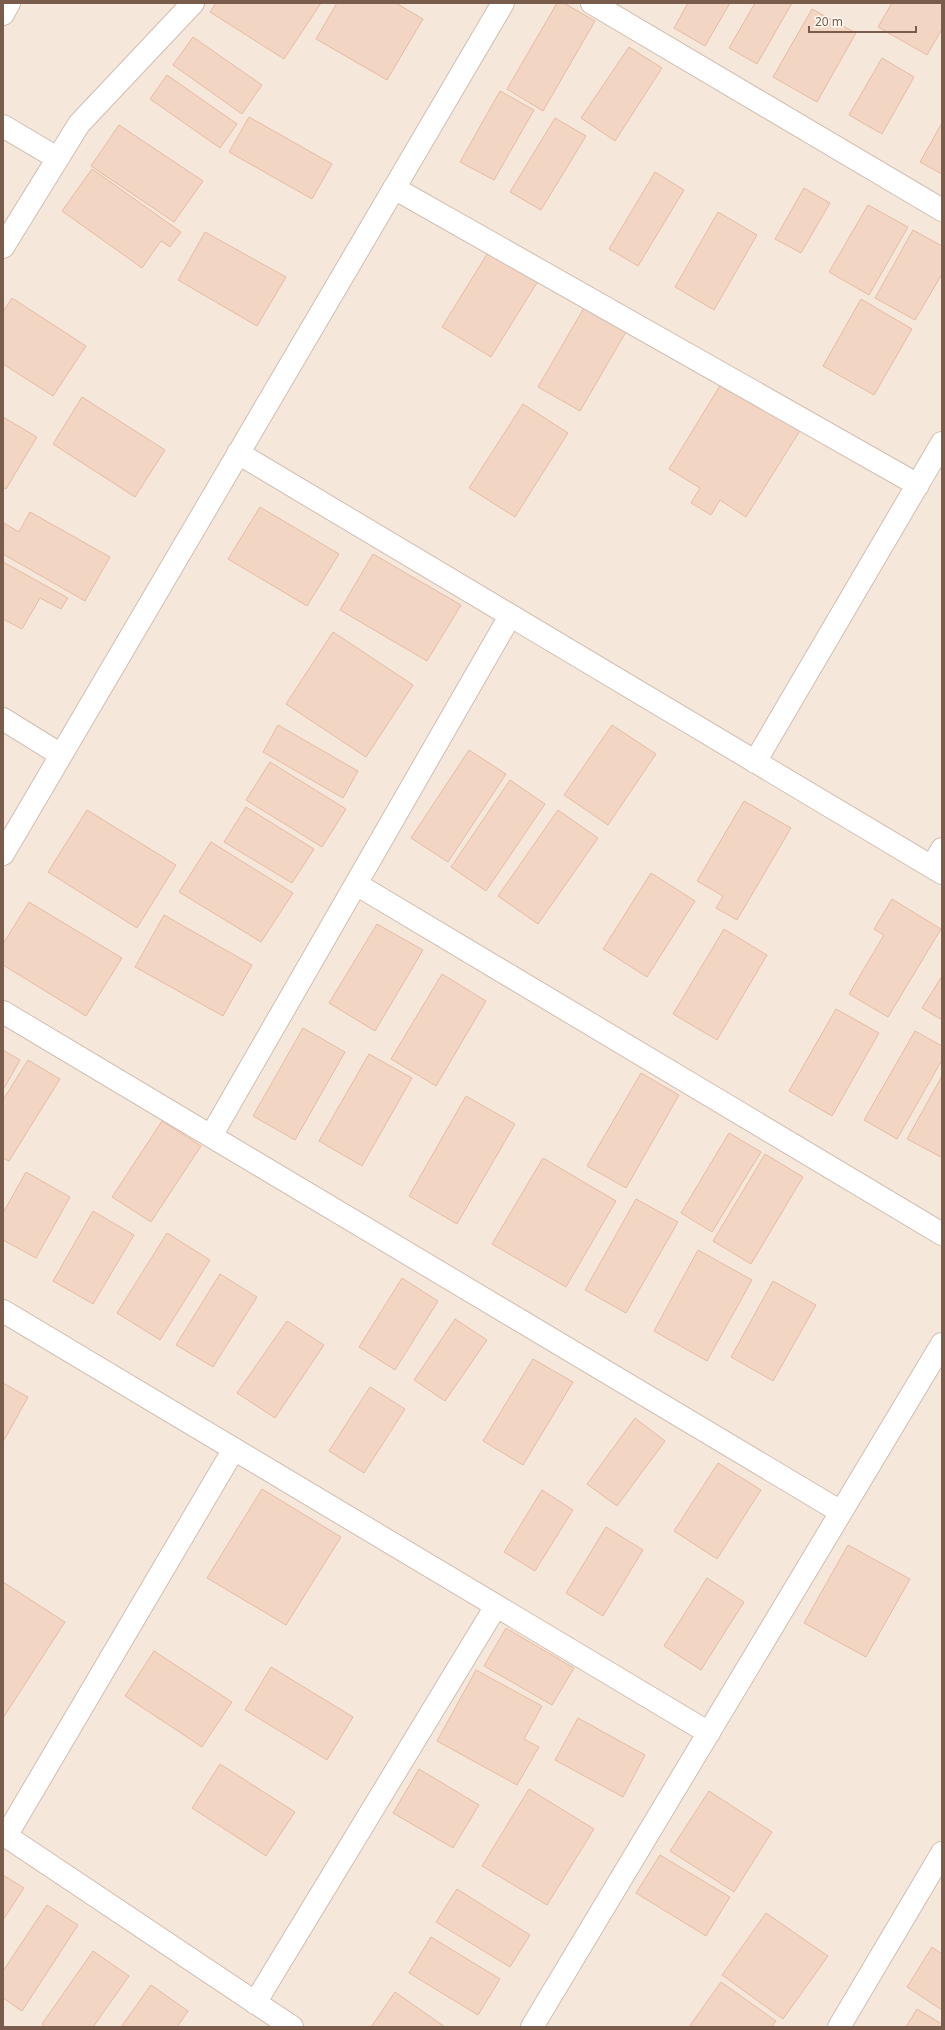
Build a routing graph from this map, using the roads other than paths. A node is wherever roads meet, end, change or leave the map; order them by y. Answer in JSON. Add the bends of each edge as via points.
{"nodes":[{"id":1,"x":9,"y":3,"type":"edge"},
{"id":2,"x":193,"y":3,"type":"edge"},
{"id":3,"x":503,"y":3,"type":"edge"},
{"id":4,"x":592,"y":3,"type":"edge"},
{"id":5,"x":3,"y":14,"type":"edge"},
{"id":6,"x":3,"y":126,"type":"edge"},
{"id":7,"x":57,"y":158,"type":"junction"},
{"id":8,"x":394,"y":188,"type":"junction"},
{"id":9,"x":942,"y":210,"type":"edge"},
{"id":10,"x":3,"y":247,"type":"edge"},
{"id":11,"x":942,"y":443,"type":"edge"},
{"id":12,"x":238,"y":453,"type":"junction"},
{"id":13,"x":918,"y":484,"type":"junction"},
{"id":14,"x":510,"y":616,"type":"junction"},
{"id":15,"x":3,"y":719,"type":"edge"},
{"id":16,"x":61,"y":754,"type":"junction"},
{"id":17,"x":755,"y":762,"type":"junction"},
{"id":18,"x":3,"y":854,"type":"edge"},
{"id":19,"x":939,"y":863,"type":"edge"},
{"id":20,"x":356,"y":884,"type":"junction"},
{"id":21,"x":3,"y":1012,"type":"edge"},
{"id":22,"x":211,"y":1136,"type":"junction"},
{"id":23,"x":942,"y":1234,"type":"edge"},
{"id":24,"x":3,"y":1311,"type":"edge"},
{"id":25,"x":942,"y":1344,"type":"edge"},
{"id":26,"x":234,"y":1449,"type":"junction"},
{"id":27,"x":841,"y":1512,"type":"junction"},
{"id":28,"x":496,"y":1606,"type":"junction"},
{"id":29,"x":709,"y":1733,"type":"junction"},
{"id":30,"x":5,"y":1835,"type":"edge"},
{"id":31,"x":941,"y":1857,"type":"edge"},
{"id":32,"x":255,"y":2003,"type":"junction"},
{"id":33,"x":292,"y":2027,"type":"edge"},
{"id":34,"x":532,"y":2027,"type":"edge"},
{"id":35,"x":839,"y":2027,"type":"edge"}],
"edges":[{"from":1,"to":5,"type":"street"},
{"from":2,"to":7,"type":"street","via":[[79,124]]},
{"from":3,"to":8,"type":"street"},
{"from":4,"to":9,"type":"street"},
{"from":6,"to":7,"type":"street"},
{"from":7,"to":10,"type":"street"},
{"from":8,"to":12,"type":"street"},
{"from":8,"to":13,"type":"street"},
{"from":11,"to":13,"type":"street"},
{"from":12,"to":14,"type":"street"},
{"from":12,"to":16,"type":"street"},
{"from":13,"to":17,"type":"street"},
{"from":14,"to":17,"type":"street"},
{"from":14,"to":20,"type":"street"},
{"from":15,"to":16,"type":"street"},
{"from":16,"to":18,"type":"street"},
{"from":17,"to":19,"type":"street"},
{"from":20,"to":22,"type":"street"},
{"from":20,"to":23,"type":"street"},
{"from":21,"to":22,"type":"street"},
{"from":22,"to":27,"type":"street"},
{"from":24,"to":26,"type":"street"},
{"from":25,"to":27,"type":"street"},
{"from":26,"to":28,"type":"street"},
{"from":26,"to":30,"type":"street"},
{"from":27,"to":29,"type":"street"},
{"from":28,"to":29,"type":"street"},
{"from":28,"to":32,"type":"street"},
{"from":29,"to":34,"type":"street"},
{"from":30,"to":32,"type":"street"},
{"from":31,"to":35,"type":"street"},
{"from":32,"to":33,"type":"street"}]}
